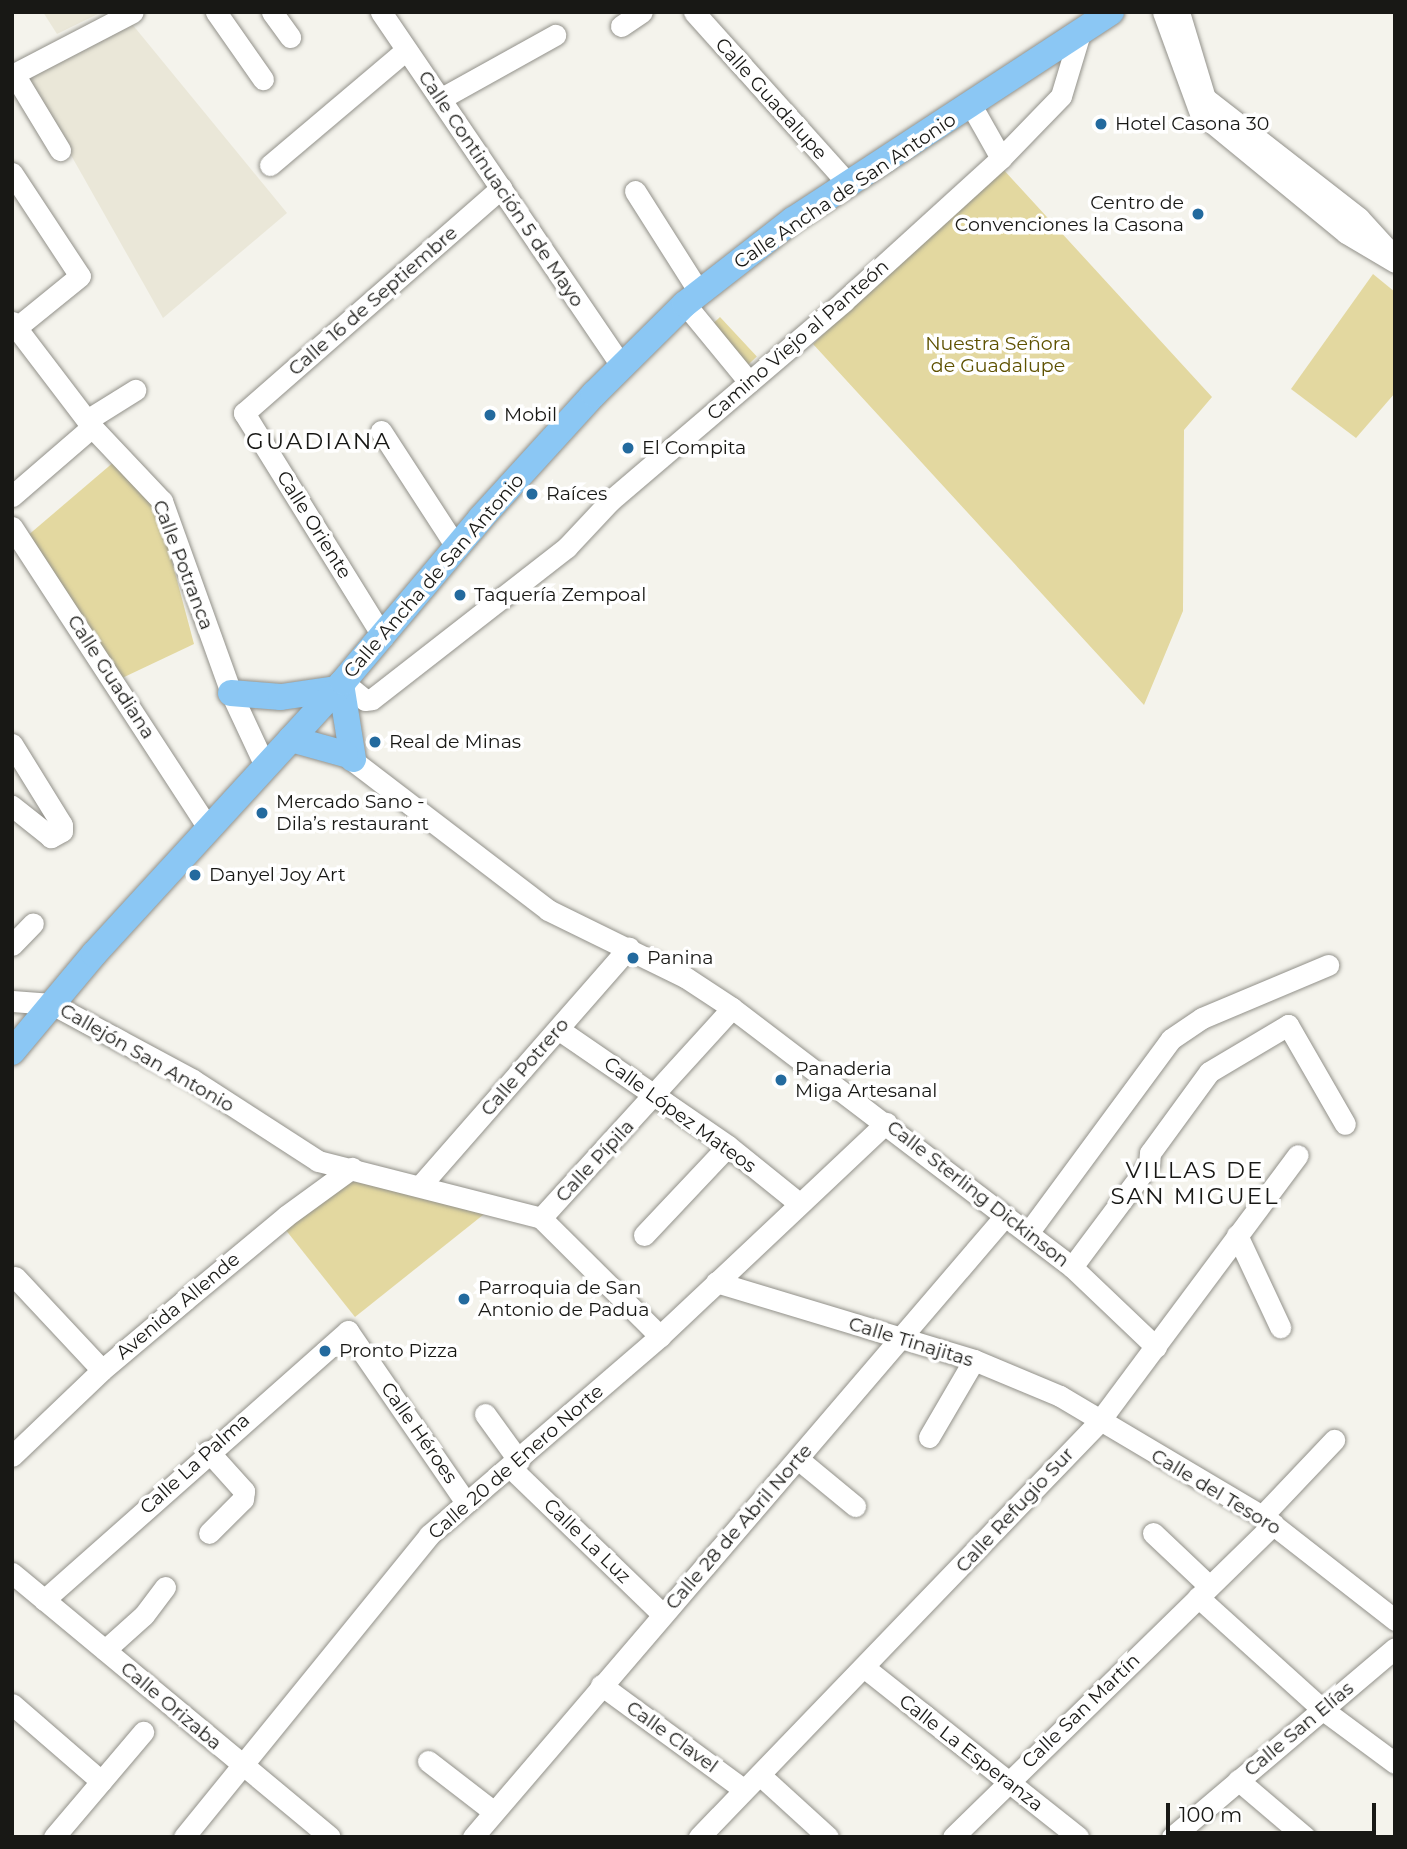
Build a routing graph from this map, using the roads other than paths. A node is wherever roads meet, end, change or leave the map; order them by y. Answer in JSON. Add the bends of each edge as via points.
{"nodes":[{"id":1,"x":134,"y":12,"type":"edge"},
{"id":2,"x":216,"y":12,"type":"edge"},
{"id":3,"x":272,"y":12,"type":"edge"},
{"id":4,"x":381,"y":12,"type":"edge"},
{"id":5,"x":642,"y":12,"type":"edge"},
{"id":6,"x":694,"y":12,"type":"edge"},
{"id":7,"x":1111,"y":12,"type":"edge"},
{"id":8,"x":1163,"y":12,"type":"edge"},
{"id":9,"x":1180,"y":12,"type":"edge"},
{"id":10,"x":621,"y":26,"type":"dead end"},
{"id":11,"x":1080,"y":33,"type":"junction"},
{"id":12,"x":555,"y":34,"type":"dead end"},
{"id":13,"x":290,"y":37,"type":"dead end"},
{"id":14,"x":406,"y":50,"type":"junction"},
{"id":15,"x":13,"y":75,"type":"edge"},
{"id":16,"x":264,"y":79,"type":"dead end"},
{"id":17,"x":440,"y":99,"type":"junction"},
{"id":18,"x":971,"y":105,"type":"junction"},
{"id":19,"x":60,"y":150,"type":"dead end"},
{"id":20,"x":1001,"y":159,"type":"junction"},
{"id":21,"x":270,"y":165,"type":"dead end"},
{"id":22,"x":12,"y":173,"type":"edge"},
{"id":23,"x":849,"y":186,"type":"junction"},
{"id":24,"x":501,"y":188,"type":"junction"},
{"id":25,"x":635,"y":191,"type":"dead end"},
{"id":26,"x":1395,"y":260,"type":"edge"},
{"id":27,"x":692,"y":298,"type":"junction"},
{"id":28,"x":14,"y":325,"type":"edge"},
{"id":29,"x":622,"y":366,"type":"junction"},
{"id":30,"x":749,"y":382,"type":"junction"},
{"id":31,"x":135,"y":390,"type":"dead end"},
{"id":32,"x":244,"y":413,"type":"joint"},
{"id":33,"x":90,"y":424,"type":"junction"},
{"id":34,"x":381,"y":430,"type":"dead end"},
{"id":35,"x":12,"y":496,"type":"edge"},
{"id":36,"x":12,"y":527,"type":"edge"},
{"id":37,"x":457,"y":548,"type":"junction"},
{"id":38,"x":383,"y":637,"type":"junction"},
{"id":39,"x":341,"y":685,"type":"junction"},
{"id":40,"x":231,"y":693,"type":"junction"},
{"id":41,"x":298,"y":731,"type":"junction"},
{"id":42,"x":14,"y":754,"type":"edge"},
{"id":43,"x":349,"y":757,"type":"junction"},
{"id":44,"x":265,"y":766,"type":"junction"},
{"id":45,"x":12,"y":806,"type":"edge"},
{"id":46,"x":209,"y":829,"type":"junction"},
{"id":47,"x":33,"y":923,"type":"dead end"},
{"id":48,"x":12,"y":945,"type":"edge"},
{"id":49,"x":629,"y":947,"type":"junction"},
{"id":50,"x":1328,"y":965,"type":"dead end"},
{"id":51,"x":12,"y":1001,"type":"edge"},
{"id":52,"x":52,"y":1004,"type":"junction"},
{"id":53,"x":732,"y":1008,"type":"junction"},
{"id":54,"x":558,"y":1029,"type":"junction"},
{"id":55,"x":12,"y":1052,"type":"edge"},
{"id":56,"x":655,"y":1095,"type":"junction"},
{"id":57,"x":886,"y":1123,"type":"junction"},
{"id":58,"x":1345,"y":1124,"type":"dead end"},
{"id":59,"x":727,"y":1146,"type":"junction"},
{"id":60,"x":1298,"y":1155,"type":"dead end"},
{"id":61,"x":352,"y":1168,"type":"junction"},
{"id":62,"x":420,"y":1186,"type":"junction"},
{"id":63,"x":800,"y":1205,"type":"junction"},
{"id":64,"x":1004,"y":1217,"type":"junction"},
{"id":65,"x":541,"y":1218,"type":"junction"},
{"id":66,"x":1028,"y":1233,"type":"junction"},
{"id":67,"x":644,"y":1235,"type":"dead end"},
{"id":68,"x":1237,"y":1235,"type":"junction"},
{"id":69,"x":1072,"y":1267,"type":"junction"},
{"id":70,"x":15,"y":1276,"type":"dead end"},
{"id":71,"x":716,"y":1282,"type":"junction"},
{"id":72,"x":1280,"y":1328,"type":"dead end"},
{"id":73,"x":348,"y":1331,"type":"joint"},
{"id":74,"x":660,"y":1336,"type":"junction"},
{"id":75,"x":900,"y":1340,"type":"junction"},
{"id":76,"x":1156,"y":1347,"type":"junction"},
{"id":77,"x":974,"y":1360,"type":"junction"},
{"id":78,"x":102,"y":1370,"type":"junction"},
{"id":79,"x":485,"y":1414,"type":"dead end"},
{"id":80,"x":1098,"y":1423,"type":"junction"},
{"id":81,"x":929,"y":1437,"type":"dead end"},
{"id":82,"x":1334,"y":1440,"type":"dead end"},
{"id":83,"x":208,"y":1451,"type":"junction"},
{"id":84,"x":12,"y":1456,"type":"edge"},
{"id":85,"x":798,"y":1459,"type":"junction"},
{"id":86,"x":515,"y":1465,"type":"junction"},
{"id":87,"x":466,"y":1501,"type":"junction"},
{"id":88,"x":855,"y":1506,"type":"dead end"},
{"id":89,"x":1268,"y":1520,"type":"junction"},
{"id":90,"x":1153,"y":1532,"type":"dead end"},
{"id":91,"x":209,"y":1533,"type":"dead end"},
{"id":92,"x":12,"y":1573,"type":"edge"},
{"id":93,"x":166,"y":1587,"type":"dead end"},
{"id":94,"x":1203,"y":1591,"type":"junction"},
{"id":95,"x":44,"y":1600,"type":"junction"},
{"id":96,"x":662,"y":1614,"type":"junction"},
{"id":97,"x":1395,"y":1620,"type":"edge"},
{"id":98,"x":1395,"y":1648,"type":"edge"},
{"id":99,"x":105,"y":1650,"type":"junction"},
{"id":100,"x":865,"y":1668,"type":"junction"},
{"id":101,"x":601,"y":1685,"type":"junction"},
{"id":102,"x":12,"y":1704,"type":"edge"},
{"id":103,"x":1322,"y":1709,"type":"junction"},
{"id":104,"x":143,"y":1732,"type":"dead end"},
{"id":105,"x":428,"y":1761,"type":"dead end"},
{"id":106,"x":1395,"y":1763,"type":"edge"},
{"id":107,"x":245,"y":1767,"type":"junction"},
{"id":108,"x":761,"y":1775,"type":"junction"},
{"id":109,"x":1238,"y":1780,"type":"junction"},
{"id":110,"x":101,"y":1782,"type":"junction"},
{"id":111,"x":1007,"y":1783,"type":"junction"},
{"id":112,"x":743,"y":1789,"type":"junction"},
{"id":113,"x":494,"y":1812,"type":"junction"},
{"id":114,"x":54,"y":1837,"type":"edge"},
{"id":115,"x":184,"y":1837,"type":"edge"},
{"id":116,"x":330,"y":1837,"type":"edge"},
{"id":117,"x":473,"y":1837,"type":"edge"},
{"id":118,"x":699,"y":1837,"type":"edge"},
{"id":119,"x":828,"y":1837,"type":"edge"},
{"id":120,"x":953,"y":1837,"type":"edge"},
{"id":121,"x":1078,"y":1837,"type":"edge"},
{"id":122,"x":1172,"y":1837,"type":"edge"},
{"id":123,"x":1305,"y":1837,"type":"edge"}],
"edges":[{"from":1,"to":15,"type":"street"},
{"from":2,"to":16,"type":"street"},
{"from":3,"to":13,"type":"street"},
{"from":4,"to":14,"type":"street","name":"Calle Continuación 5 de Mayo"},
{"from":5,"to":10,"type":"street"},
{"from":6,"to":23,"type":"street","name":"Calle Guadalupe"},
{"from":7,"to":11,"type":"main road","name":"Calle Ancha de San Antonio"},
{"from":8,"to":26,"type":"street","via":[[1200,113],[1346,233]]},
{"from":9,"to":26,"type":"street","via":[[1205,98],[1359,218]]},
{"from":11,"to":18,"type":"main road","name":"Calle Ancha de San Antonio"},
{"from":11,"to":20,"type":"street","name":"Camino Viejo al Panteón","via":[[1061,96]]},
{"from":12,"to":17,"type":"street"},
{"from":14,"to":17,"type":"street","name":"Calle Continuación 5 de Mayo"},
{"from":14,"to":21,"type":"street"},
{"from":15,"to":19,"type":"street"},
{"from":17,"to":24,"type":"street","name":"Calle Continuación 5 de Mayo"},
{"from":18,"to":20,"type":"street"},
{"from":18,"to":23,"type":"main road","name":"Calle Ancha de San Antonio"},
{"from":20,"to":30,"type":"street","name":"Camino Viejo al Panteón"},
{"from":22,"to":28,"type":"street","via":[[80,276]]},
{"from":23,"to":27,"type":"main road","name":"Calle Ancha de San Antonio","via":[[793,220]]},
{"from":24,"to":29,"type":"street","name":"Calle Continuación 5 de Mayo"},
{"from":24,"to":32,"type":"street","name":"Calle 16 de Septiembre"},
{"from":25,"to":27,"type":"street"},
{"from":27,"to":29,"type":"main road","name":"Calle Ancha de San Antonio"},
{"from":27,"to":30,"type":"street"},
{"from":28,"to":33,"type":"street","name":"Calle Potranca"},
{"from":29,"to":37,"type":"main road","name":"Calle Ancha de San Antonio"},
{"from":30,"to":39,"type":"street","name":"Camino Viejo al Panteón","via":[[610,501],[567,547],[372,699]]},
{"from":31,"to":33,"type":"street"},
{"from":32,"to":38,"type":"street","name":"Calle Oriente"},
{"from":33,"to":35,"type":"street"},
{"from":33,"to":40,"type":"street","name":"Calle Potranca","via":[[162,501]]},
{"from":34,"to":37,"type":"street"},
{"from":36,"to":46,"type":"street","name":"Calle Guadiana"},
{"from":37,"to":38,"type":"main road","name":"Calle Ancha de San Antonio"},
{"from":38,"to":39,"type":"main road","name":"Calle Ancha de San Antonio"},
{"from":39,"to":40,"type":"main road","via":[[281,697]]},
{"from":39,"to":41,"type":"main road","name":"Calle Ancha de San Antonio"},
{"from":39,"to":43,"type":"main road"},
{"from":40,"to":44,"type":"street","name":"Calle Potranca"},
{"from":41,"to":43,"type":"main road"},
{"from":41,"to":44,"type":"main road","name":"Calle Ancha de San Antonio"},
{"from":42,"to":45,"type":"street","via":[[62,831],[51,837]]},
{"from":43,"to":49,"type":"street","name":"Calle Sterling Dickinson","via":[[548,910]]},
{"from":44,"to":46,"type":"main road","name":"Calle Ancha de San Antonio"},
{"from":46,"to":52,"type":"main road","name":"Calle Ancha de San Antonio"},
{"from":47,"to":48,"type":"street"},
{"from":49,"to":53,"type":"street","name":"Calle Sterling Dickinson"},
{"from":49,"to":54,"type":"street","name":"Calle Potrero"},
{"from":50,"to":66,"type":"street","via":[[1202,1018],[1171,1039]]},
{"from":51,"to":52,"type":"street"},
{"from":52,"to":55,"type":"main road","name":"Calle Ancha de San Antonio"},
{"from":52,"to":61,"type":"street","name":"Callejón San Antonio","via":[[193,1080],[306,1156]]},
{"from":53,"to":56,"type":"street","name":"Calle Pípila"},
{"from":53,"to":57,"type":"street","name":"Calle Sterling Dickinson"},
{"from":54,"to":56,"type":"street","name":"Calle López Mateos"},
{"from":54,"to":62,"type":"street","name":"Calle Potrero"},
{"from":56,"to":59,"type":"street","name":"Calle López Mateos"},
{"from":56,"to":65,"type":"street","name":"Calle Pípila"},
{"from":57,"to":63,"type":"street","name":"Calle 20 de Enero Norte"},
{"from":57,"to":64,"type":"street","name":"Calle Sterling Dickinson"},
{"from":58,"to":69,"type":"street","via":[[1288,1025],[1214,1077]]},
{"from":59,"to":63,"type":"street","name":"Calle López Mateos"},
{"from":59,"to":67,"type":"street"},
{"from":60,"to":68,"type":"street","name":"Calle Refugio Sur"},
{"from":61,"to":62,"type":"street","name":"Callejón San Antonio"},
{"from":61,"to":78,"type":"street","name":"Avenida Allende","via":[[286,1216]]},
{"from":62,"to":65,"type":"street","name":"Callejón San Antonio"},
{"from":63,"to":71,"type":"street","name":"Calle 20 de Enero Norte"},
{"from":64,"to":66,"type":"street","name":"Calle Sterling Dickinson"},
{"from":64,"to":75,"type":"street","name":"Calle 28 de Abril Norte"},
{"from":65,"to":74,"type":"street"},
{"from":66,"to":69,"type":"street","name":"Calle Sterling Dickinson"},
{"from":68,"to":72,"type":"street"},
{"from":68,"to":76,"type":"street","name":"Calle Refugio Sur"},
{"from":69,"to":76,"type":"street","name":"Calle Sterling Dickinson"},
{"from":70,"to":78,"type":"street"},
{"from":71,"to":74,"type":"street","name":"Calle 20 de Enero Norte"},
{"from":71,"to":75,"type":"street","name":"Calle Tinajitas"},
{"from":73,"to":83,"type":"street","name":"Calle La Palma"},
{"from":73,"to":87,"type":"street","name":"Calle Héroes"},
{"from":74,"to":86,"type":"street","name":"Calle 20 de Enero Norte"},
{"from":75,"to":77,"type":"street","name":"Calle Tinajitas"},
{"from":75,"to":85,"type":"street","name":"Calle 28 de Abril Norte"},
{"from":76,"to":80,"type":"street","name":"Calle Refugio Sur"},
{"from":77,"to":80,"type":"street","name":"Calle Tinajitas","via":[[1060,1396]]},
{"from":77,"to":81,"type":"street"},
{"from":78,"to":84,"type":"street","name":"Avenida Allende"},
{"from":79,"to":86,"type":"street","name":"Calle La Luz"},
{"from":80,"to":89,"type":"street","name":"Calle del Tesoro"},
{"from":80,"to":100,"type":"street","name":"Calle Refugio Sur"},
{"from":82,"to":89,"type":"street","name":"Calle San Martín"},
{"from":83,"to":91,"type":"street","via":[[244,1490],[243,1499]]},
{"from":83,"to":95,"type":"street","name":"Calle La Palma"},
{"from":85,"to":88,"type":"street"},
{"from":85,"to":96,"type":"street","name":"Calle 28 de Abril Norte"},
{"from":86,"to":87,"type":"street","name":"Calle 20 de Enero Norte"},
{"from":86,"to":96,"type":"street","name":"Calle La Luz"},
{"from":87,"to":107,"type":"street","name":"Calle 20 de Enero Norte","via":[[429,1535]]},
{"from":89,"to":94,"type":"street","name":"Calle San Martín"},
{"from":89,"to":97,"type":"street","name":"Calle del Tesoro"},
{"from":90,"to":94,"type":"street"},
{"from":92,"to":95,"type":"street","name":"Calle Orizaba"},
{"from":93,"to":99,"type":"street","via":[[144,1615]]},
{"from":94,"to":103,"type":"street"},
{"from":94,"to":111,"type":"street","name":"Calle San Martín"},
{"from":95,"to":99,"type":"street","name":"Calle Orizaba"},
{"from":96,"to":101,"type":"street","name":"Calle 28 de Abril Norte"},
{"from":98,"to":103,"type":"street","name":"Calle San Elías"},
{"from":99,"to":107,"type":"street","name":"Calle Orizaba"},
{"from":100,"to":108,"type":"street","name":"Calle Refugio Sur"},
{"from":100,"to":111,"type":"street","name":"Calle La Esperanza"},
{"from":101,"to":112,"type":"street","name":"Calle Clavel"},
{"from":101,"to":113,"type":"street","name":"Calle 28 de Abril Norte"},
{"from":102,"to":110,"type":"street"},
{"from":103,"to":106,"type":"street"},
{"from":103,"to":109,"type":"street","name":"Calle San Elías"},
{"from":104,"to":110,"type":"street"},
{"from":105,"to":113,"type":"street"},
{"from":107,"to":115,"type":"street","name":"Calle 20 de Enero Norte"},
{"from":107,"to":116,"type":"street","name":"Calle Orizaba"},
{"from":108,"to":112,"type":"street","name":"Calle Refugio Sur"},
{"from":108,"to":119,"type":"street"},
{"from":109,"to":122,"type":"street","name":"Calle San Elías"},
{"from":109,"to":123,"type":"street"},
{"from":110,"to":114,"type":"street"},
{"from":111,"to":120,"type":"street","name":"Calle San Martín"},
{"from":111,"to":121,"type":"street","name":"Calle La Esperanza"},
{"from":112,"to":118,"type":"street","name":"Calle Refugio Sur"},
{"from":113,"to":117,"type":"street","name":"Calle 28 de Abril Norte"}]}
